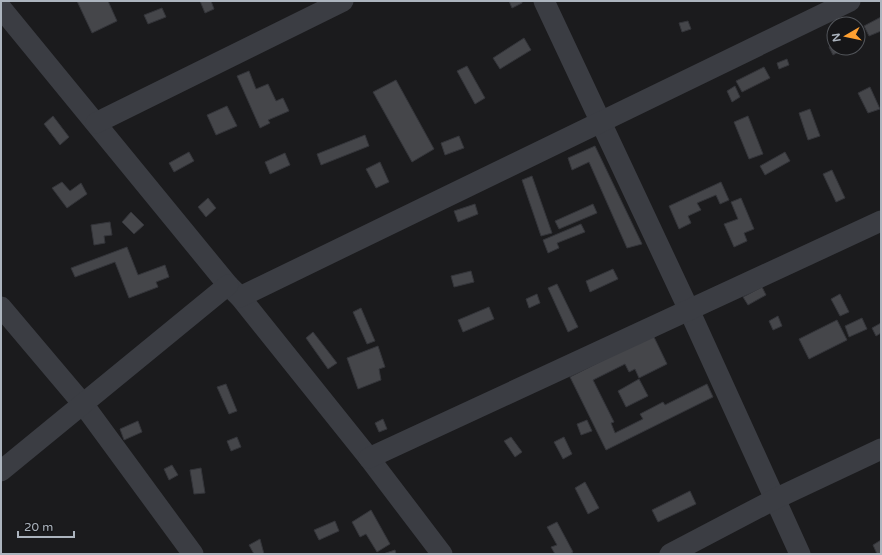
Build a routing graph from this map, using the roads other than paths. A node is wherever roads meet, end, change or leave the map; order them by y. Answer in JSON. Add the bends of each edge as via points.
{"nodes":[{"id":1,"x":343,"y":1,"type":"edge"},
{"id":2,"x":544,"y":1,"type":"edge"},
{"id":3,"x":850,"y":1,"type":"edge"},
{"id":4,"x":322,"y":6,"type":"edge"},
{"id":5,"x":1,"y":8,"type":"edge"},
{"id":6,"x":601,"y":122,"type":"junction"},
{"id":7,"x":96,"y":123,"type":"junction"},
{"id":8,"x":881,"y":222,"type":"edge"},
{"id":9,"x":234,"y":291,"type":"junction"},
{"id":10,"x":1,"y":307,"type":"edge"},
{"id":11,"x":689,"y":310,"type":"junction"},
{"id":12,"x":83,"y":404,"type":"junction"},
{"id":13,"x":881,"y":448,"type":"edge"},
{"id":14,"x":369,"y":458,"type":"junction"},
{"id":15,"x":1,"y":471,"type":"edge"},
{"id":16,"x":775,"y":499,"type":"junction"},
{"id":17,"x":192,"y":554,"type":"edge"},
{"id":18,"x":442,"y":554,"type":"edge"},
{"id":19,"x":670,"y":554,"type":"edge"},
{"id":20,"x":800,"y":554,"type":"edge"}],
"edges":[{"from":1,"to":4,"type":"street"},
{"from":2,"to":6,"type":"street"},
{"from":3,"to":6,"type":"street"},
{"from":4,"to":7,"type":"street"},
{"from":5,"to":7,"type":"street"},
{"from":6,"to":9,"type":"street"},
{"from":6,"to":11,"type":"street"},
{"from":7,"to":9,"type":"street"},
{"from":8,"to":11,"type":"street"},
{"from":9,"to":12,"type":"street"},
{"from":9,"to":14,"type":"street"},
{"from":10,"to":12,"type":"street"},
{"from":11,"to":14,"type":"street"},
{"from":11,"to":16,"type":"street"},
{"from":12,"to":15,"type":"street"},
{"from":12,"to":17,"type":"street"},
{"from":13,"to":16,"type":"street"},
{"from":14,"to":18,"type":"street"},
{"from":16,"to":19,"type":"street"},
{"from":16,"to":20,"type":"street"}]}
